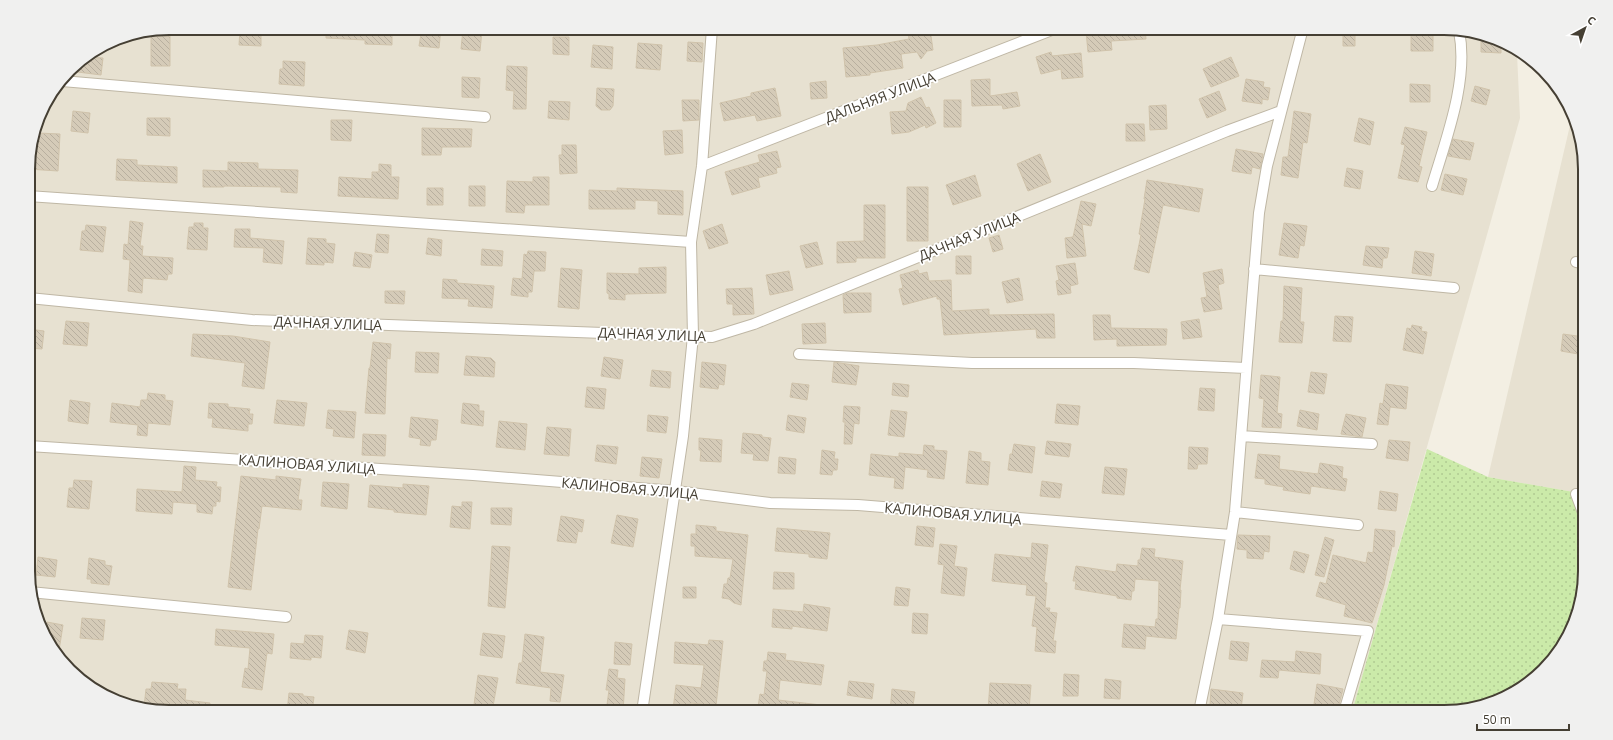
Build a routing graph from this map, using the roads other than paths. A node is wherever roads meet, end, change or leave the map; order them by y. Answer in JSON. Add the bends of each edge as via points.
{"nodes":[{"id":1,"x":711,"y":35,"type":"edge"},
{"id":2,"x":1039,"y":35,"type":"edge"},
{"id":3,"x":1301,"y":35,"type":"edge"},
{"id":4,"x":1460,"y":36,"type":"edge"},
{"id":5,"x":68,"y":81,"type":"edge"},
{"id":6,"x":1281,"y":112,"type":"junction"},
{"id":7,"x":485,"y":117,"type":"dead end"},
{"id":8,"x":702,"y":166,"type":"junction"},
{"id":9,"x":1432,"y":186,"type":"dead end"},
{"id":10,"x":35,"y":196,"type":"edge"},
{"id":11,"x":691,"y":242,"type":"junction"},
{"id":12,"x":1254,"y":269,"type":"junction"},
{"id":13,"x":1454,"y":288,"type":"dead end"},
{"id":14,"x":35,"y":299,"type":"edge"},
{"id":15,"x":693,"y":336,"type":"junction"},
{"id":16,"x":799,"y":354,"type":"dead end"},
{"id":17,"x":1246,"y":368,"type":"junction"},
{"id":18,"x":1241,"y":436,"type":"junction"},
{"id":19,"x":1372,"y":444,"type":"dead end"},
{"id":20,"x":35,"y":446,"type":"edge"},
{"id":21,"x":676,"y":491,"type":"junction"},
{"id":22,"x":1235,"y":512,"type":"junction"},
{"id":23,"x":1358,"y":524,"type":"dead end"},
{"id":24,"x":1231,"y":535,"type":"junction"},
{"id":25,"x":37,"y":593,"type":"edge"},
{"id":26,"x":286,"y":617,"type":"dead end"},
{"id":27,"x":1218,"y":619,"type":"junction"},
{"id":28,"x":643,"y":705,"type":"edge"},
{"id":29,"x":1200,"y":705,"type":"edge"},
{"id":30,"x":1346,"y":705,"type":"edge"}],
"edges":[{"from":1,"to":8,"type":"street"},
{"from":2,"to":8,"type":"street","name":"ДАЛЬНЯЯ УЛИЦА"},
{"from":3,"to":6,"type":"street"},
{"from":4,"to":9,"type":"street","via":[[1462,69],[1451,121]]},
{"from":5,"to":7,"type":"street"},
{"from":6,"to":12,"type":"street","via":[[1267,166],[1259,213]]},
{"from":6,"to":15,"type":"street","name":"ДАЧНАЯ УЛИЦА","via":[[1227,131],[754,324],[712,337]]},
{"from":8,"to":11,"type":"street"},
{"from":10,"to":11,"type":"street"},
{"from":11,"to":15,"type":"street"},
{"from":12,"to":13,"type":"street"},
{"from":12,"to":17,"type":"street"},
{"from":14,"to":15,"type":"street","name":"ДАЧНАЯ УЛИЦА","via":[[252,320]]},
{"from":15,"to":21,"type":"street"},
{"from":16,"to":17,"type":"street","via":[[972,363],[1134,363]]},
{"from":17,"to":18,"type":"street"},
{"from":18,"to":19,"type":"street"},
{"from":18,"to":22,"type":"street"},
{"from":20,"to":21,"type":"street","name":"КАЛИНОВАЯ УЛИЦА"},
{"from":21,"to":24,"type":"street","name":"КАЛИНОВАЯ УЛИЦА","via":[[770,503],[858,506]]},
{"from":21,"to":28,"type":"street"},
{"from":22,"to":23,"type":"street"},
{"from":22,"to":24,"type":"street"},
{"from":24,"to":27,"type":"street"},
{"from":25,"to":26,"type":"street"},
{"from":27,"to":29,"type":"street"},
{"from":27,"to":30,"type":"street","via":[[1368,631]]}]}
